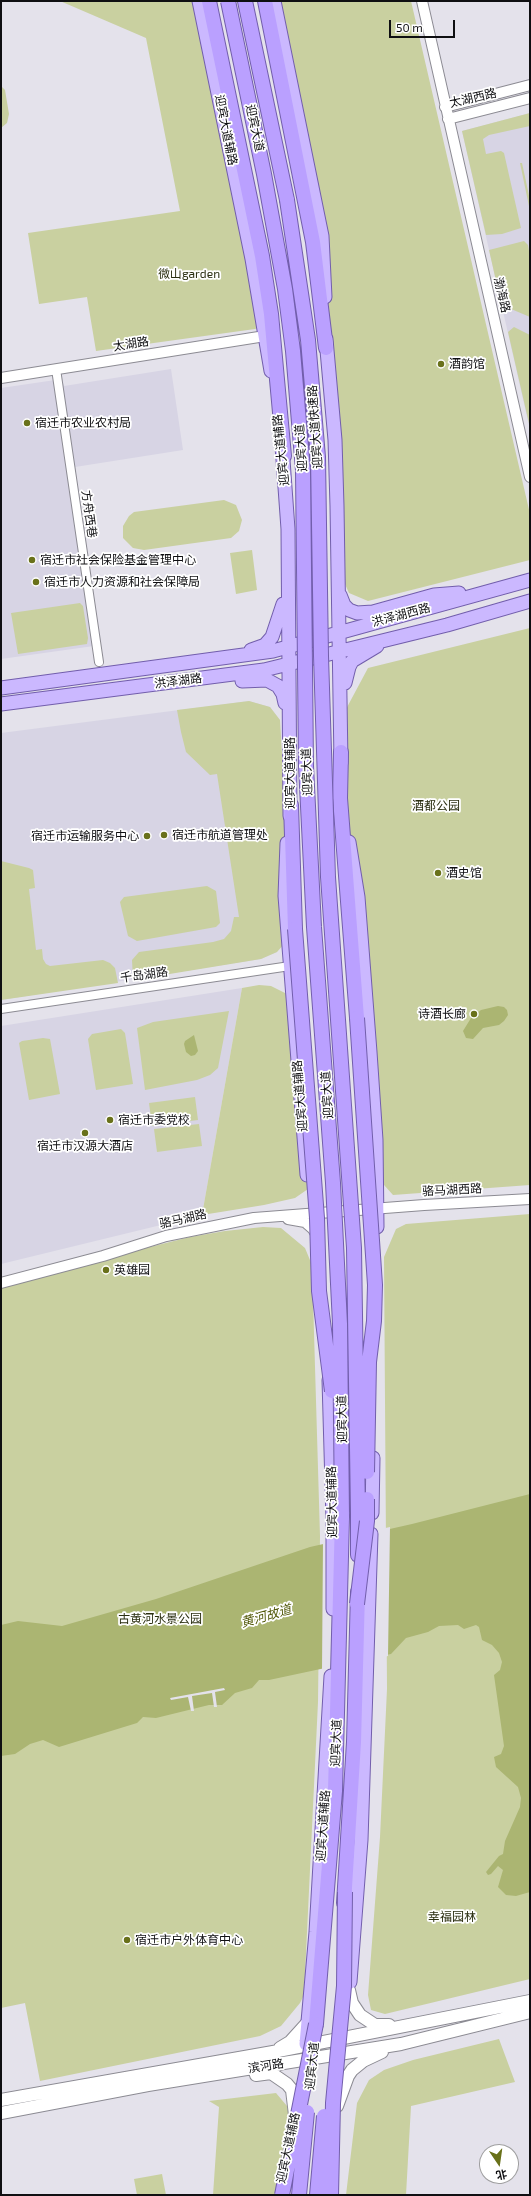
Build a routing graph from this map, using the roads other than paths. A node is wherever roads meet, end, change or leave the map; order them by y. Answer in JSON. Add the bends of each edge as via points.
{"nodes":[{"id":1,"x":200,"y":1,"type":"edge"},
{"id":2,"x":209,"y":1,"type":"edge"},
{"id":3,"x":228,"y":1,"type":"edge"},
{"id":4,"x":245,"y":1,"type":"edge"},
{"id":5,"x":265,"y":1,"type":"edge"},
{"id":6,"x":274,"y":1,"type":"edge"},
{"id":7,"x":422,"y":1,"type":"edge"},
{"id":8,"x":530,"y":85,"type":"edge"},
{"id":9,"x":530,"y":98,"type":"edge"},
{"id":10,"x":445,"y":107,"type":"junction"},
{"id":11,"x":448,"y":119,"type":"junction"},
{"id":12,"x":287,"y":200,"type":"joint"},
{"id":13,"x":265,"y":336,"type":"junction"},
{"id":14,"x":326,"y":348,"type":"junction"},
{"id":15,"x":56,"y":369,"type":"junction"},
{"id":16,"x":1,"y":378,"type":"edge"},
{"id":17,"x":284,"y":456,"type":"junction"},
{"id":18,"x":530,"y":477,"type":"edge"},
{"id":19,"x":288,"y":550,"type":"junction"},
{"id":20,"x":528,"y":579,"type":"edge"},
{"id":21,"x":496,"y":589,"type":"junction"},
{"id":22,"x":339,"y":591,"type":"junction"},
{"id":23,"x":530,"y":601,"type":"edge"},
{"id":24,"x":515,"y":605,"type":"junction"},
{"id":25,"x":530,"y":608,"type":"edge"},
{"id":26,"x":447,"y":625,"type":"junction"},
{"id":27,"x":339,"y":633,"type":"junction"},
{"id":28,"x":288,"y":647,"type":"junction"},
{"id":29,"x":352,"y":647,"type":"joint"},
{"id":30,"x":339,"y":650,"type":"junction"},
{"id":31,"x":273,"y":651,"type":"joint"},
{"id":32,"x":321,"y":656,"type":"joint"},
{"id":33,"x":99,"y":662,"type":"dead end"},
{"id":34,"x":178,"y":663,"type":"junction"},
{"id":35,"x":288,"y":664,"type":"junction"},
{"id":36,"x":1,"y":688,"type":"edge"},
{"id":37,"x":7,"y":703,"type":"edge"},
{"id":38,"x":341,"y":752,"type":"junction"},
{"id":39,"x":290,"y":782,"type":"junction"},
{"id":40,"x":291,"y":805,"type":"junction"},
{"id":41,"x":290,"y":966,"type":"junction"},
{"id":42,"x":1,"y":1009,"type":"edge"},
{"id":43,"x":530,"y":1199,"type":"edge"},
{"id":44,"x":376,"y":1209,"type":"junction"},
{"id":45,"x":314,"y":1213,"type":"junction"},
{"id":46,"x":166,"y":1236,"type":"junction"},
{"id":47,"x":320,"y":1242,"type":"junction"},
{"id":48,"x":1,"y":1283,"type":"edge"},
{"id":49,"x":338,"y":1517,"type":"junction"},
{"id":50,"x":358,"y":1604,"type":"junction"},
{"id":51,"x":345,"y":1892,"type":"junction"},
{"id":52,"x":349,"y":1990,"type":"junction"},
{"id":53,"x":530,"y":2000,"type":"edge"},
{"id":54,"x":530,"y":2012,"type":"edge"},
{"id":55,"x":312,"y":2022,"type":"junction"},
{"id":56,"x":345,"y":2038,"type":"junction"},
{"id":57,"x":401,"y":2044,"type":"junction"},
{"id":58,"x":306,"y":2045,"type":"junction"},
{"id":59,"x":273,"y":2052,"type":"junction"},
{"id":60,"x":343,"y":2054,"type":"junction"},
{"id":61,"x":304,"y":2060,"type":"junction"},
{"id":62,"x":118,"y":2091,"type":"junction"},
{"id":63,"x":1,"y":2100,"type":"edge"},
{"id":64,"x":337,"y":2106,"type":"junction"},
{"id":65,"x":1,"y":2113,"type":"edge"},
{"id":66,"x":295,"y":2116,"type":"junction"},
{"id":67,"x":278,"y":2195,"type":"edge"},
{"id":68,"x":282,"y":2195,"type":"edge"},
{"id":69,"x":299,"y":2195,"type":"edge"},
{"id":70,"x":317,"y":2195,"type":"edge"},
{"id":71,"x":331,"y":2195,"type":"edge"},
{"id":72,"x":335,"y":2195,"type":"edge"}],
"edges":[{"from":1,"to":13,"type":"main road","name":"迎宾大道辅路"},
{"from":2,"to":17,"type":"highway","via":[[241,150],[271,314]]},
{"from":3,"to":49,"type":"highway","name":"迎宾大道","bridge":true,"via":[[285,289],[303,470],[306,766],[314,927],[334,1191],[340,1324]]},
{"from":4,"to":12,"type":"highway","name":"迎宾大道"},
{"from":5,"to":14,"type":"highway","via":[[313,242]]},
{"from":6,"to":14,"type":"main road","via":[[322,236]]},
{"from":7,"to":10,"type":"street"},
{"from":8,"to":10,"type":"street","name":"太湖西路"},
{"from":9,"to":11,"type":"street","name":"太湖西路"},
{"from":10,"to":11,"type":"street","name":"太湖西路"},
{"from":11,"to":18,"type":"street","name":"渤海路"},
{"from":12,"to":32,"type":"highway","name":"迎宾大道快速路","bridge":true,"via":[[308,340],[318,457]]},
{"from":13,"to":15,"type":"street","name":"太湖路"},
{"from":13,"to":17,"type":"main road","name":"迎宾大道辅路"},
{"from":14,"to":22,"type":"main road","via":[[335,440]]},
{"from":15,"to":16,"type":"street","name":"太湖路"},
{"from":15,"to":33,"type":"street","name":"方舟西巷"},
{"from":17,"to":19,"type":"main road","name":"迎宾大道辅路"},
{"from":19,"to":28,"type":"main road","name":"迎宾大道辅路"},
{"from":19,"to":34,"type":"main road","via":[[283,604],[272,637],[265,645]]},
{"from":20,"to":21,"type":"main road","name":"洪泽湖西路"},
{"from":21,"to":22,"type":"main road","via":[[434,595],[373,612],[357,613],[344,605]]},
{"from":21,"to":27,"type":"main road","name":"洪泽湖西路"},
{"from":22,"to":27,"type":"main road"},
{"from":23,"to":24,"type":"main road","name":"洪泽湖西路"},
{"from":24,"to":25,"type":"street"},
{"from":24,"to":26,"type":"main road","name":"洪泽湖西路"},
{"from":26,"to":29,"type":"main road","name":"洪泽湖西路"},
{"from":26,"to":38,"type":"main road","via":[[378,645],[352,661],[345,678]]},
{"from":27,"to":28,"type":"main road","name":"洪泽湖西路"},
{"from":27,"to":30,"type":"main road"},
{"from":28,"to":31,"type":"main road","name":"洪泽湖西路"},
{"from":28,"to":35,"type":"main road","name":"迎宾大道辅路"},
{"from":29,"to":30,"type":"main road","name":"洪泽湖路"},
{"from":30,"to":35,"type":"main road","name":"洪泽湖路"},
{"from":30,"to":38,"type":"main road"},
{"from":31,"to":34,"type":"main road","name":"洪泽湖路"},
{"from":32,"to":50,"type":"highway","name":"迎宾大道","bridge":true,"via":[[328,877],[354,1248]]},
{"from":34,"to":36,"type":"main road","name":"洪泽湖路"},
{"from":35,"to":37,"type":"main road","name":"洪泽湖路","via":[[264,670]]},
{"from":35,"to":39,"type":"main road","name":"迎宾大道辅路"},
{"from":37,"to":39,"type":"main road","via":[[110,697],[267,680],[278,686],[283,694],[286,710],[285,760]]},
{"from":38,"to":44,"type":"main road","via":[[345,818],[358,897],[376,1140]]},
{"from":38,"to":50,"type":"highway","bridge":true,"via":[[340,798],[375,1285],[369,1362],[367,1521]]},
{"from":39,"to":40,"type":"main road","name":"迎宾大道辅路"},
{"from":40,"to":41,"type":"main road","name":"迎宾大道辅路","via":[[284,896]]},
{"from":40,"to":49,"type":"highway","bridge":true,"via":[[296,929],[316,1210],[319,1291],[331,1374]]},
{"from":41,"to":42,"type":"street","name":"千岛湖路"},
{"from":41,"to":45,"type":"main road","name":"迎宾大道辅路","via":[[307,1177]]},
{"from":43,"to":44,"type":"street","name":"骆马湖西路"},
{"from":44,"to":45,"type":"street","name":"骆马湖路"},
{"from":44,"to":52,"type":"main road","via":[[378,1321],[373,1384],[372,1510],[361,1840]]},
{"from":45,"to":46,"type":"street","name":"骆马湖路","via":[[254,1218]]},
{"from":45,"to":47,"type":"main road","name":"迎宾大道辅路"},
{"from":46,"to":47,"type":"street","via":[[250,1221],[291,1219],[305,1222],[313,1229]]},
{"from":46,"to":48,"type":"street","name":"骆马湖路"},
{"from":47,"to":49,"type":"main road","name":"迎宾大道辅路"},
{"from":49,"to":55,"type":"main road","name":"迎宾大道辅路"},
{"from":49,"to":55,"type":"highway","name":"迎宾大道","via":[[335,1791]]},
{"from":50,"to":51,"type":"highway","name":"迎宾大道","via":[[354,1742]]},
{"from":51,"to":70,"type":"highway","name":"迎宾大道","bridge":true},
{"from":51,"to":71,"type":"highway","bridge":true,"via":[[344,1986],[333,2103]]},
{"from":52,"to":53,"type":"main road","via":[[352,2003],[360,2015],[375,2025],[384,2026],[465,2009]]},
{"from":52,"to":56,"type":"main road"},
{"from":53,"to":56,"type":"main road","name":"滨河路"},
{"from":54,"to":57,"type":"main road","name":"滨河路"},
{"from":55,"to":58,"type":"main road","name":"迎宾大道辅路"},
{"from":55,"to":59,"type":"main road","via":[[290,2042]]},
{"from":55,"to":68,"type":"highway","bridge":true},
{"from":55,"to":69,"type":"highway","name":"迎宾大道","bridge":true},
{"from":56,"to":58,"type":"main road","name":"滨河路"},
{"from":56,"to":60,"type":"main road"},
{"from":57,"to":60,"type":"main road","name":"滨河路"},
{"from":57,"to":64,"type":"main road","via":[[370,2056],[357,2065],[348,2076]]},
{"from":58,"to":59,"type":"main road","name":"滨河路"},
{"from":58,"to":61,"type":"main road","name":"迎宾大道辅路"},
{"from":59,"to":63,"type":"main road","name":"滨河路"},
{"from":60,"to":61,"type":"main road","name":"滨河路"},
{"from":60,"to":64,"type":"main road"},
{"from":61,"to":62,"type":"main road","name":"滨河路"},
{"from":61,"to":66,"type":"main road","name":"迎宾大道辅路"},
{"from":62,"to":65,"type":"main road","name":"滨河路"},
{"from":62,"to":66,"type":"main road","via":[[271,2073],[292,2090]]},
{"from":64,"to":72,"type":"main road"},
{"from":66,"to":67,"type":"main road","name":"迎宾大道辅路"}]}
